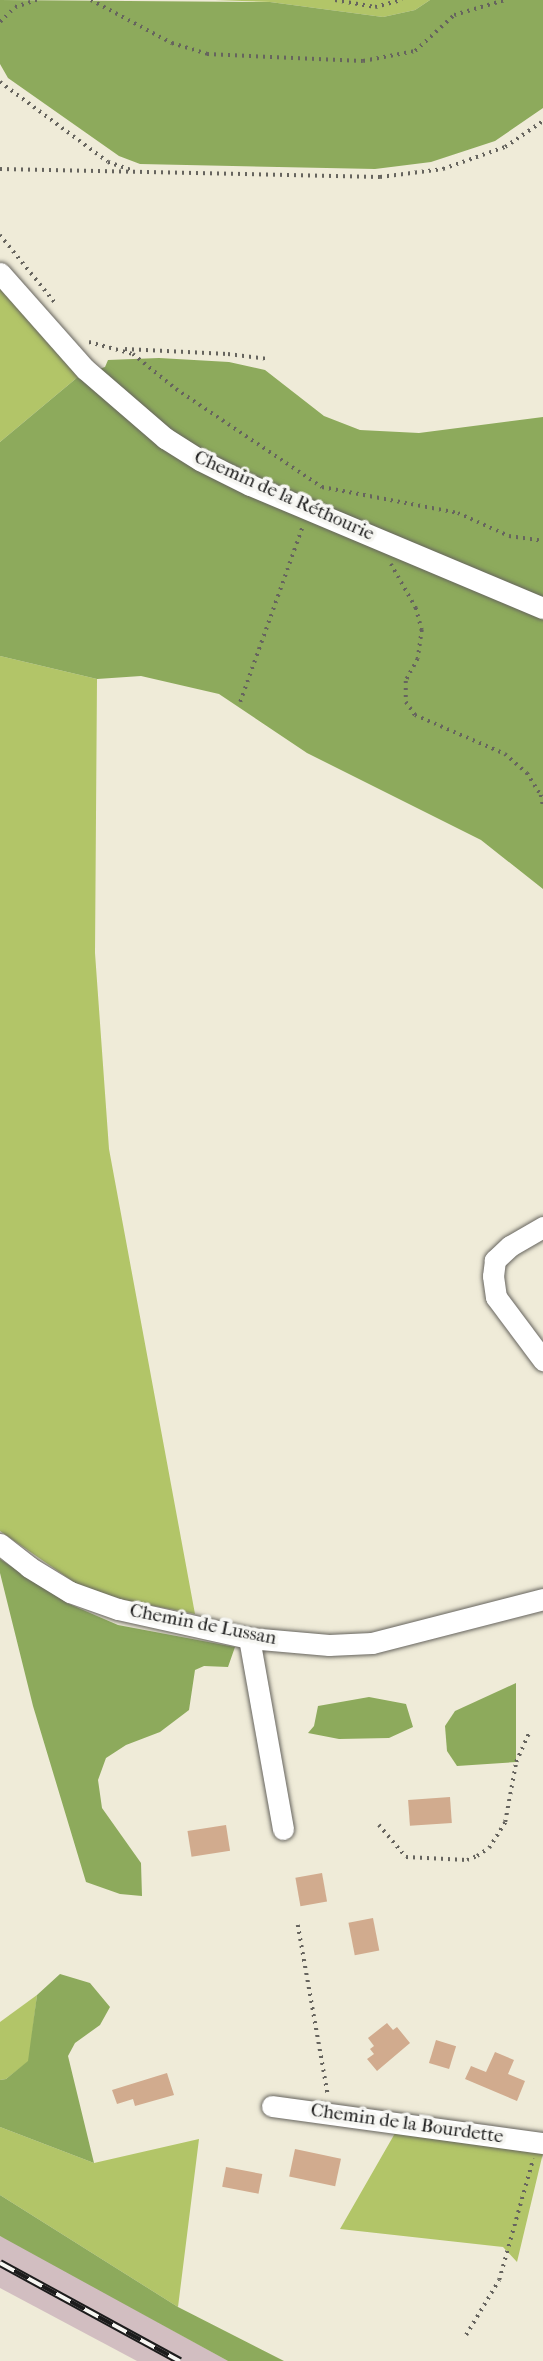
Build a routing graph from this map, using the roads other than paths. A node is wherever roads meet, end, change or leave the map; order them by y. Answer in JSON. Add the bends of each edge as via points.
{"nodes":[{"id":1,"x":0,"y":273,"type":"edge"},
{"id":2,"x":543,"y":608,"type":"edge"},
{"id":3,"x":543,"y":1227,"type":"edge"},
{"id":4,"x":543,"y":1360,"type":"edge"},
{"id":5,"x":0,"y":1544,"type":"edge"},
{"id":6,"x":543,"y":1599,"type":"edge"},
{"id":7,"x":250,"y":1638,"type":"junction"},
{"id":8,"x":283,"y":1829,"type":"dead end"},
{"id":9,"x":272,"y":2106,"type":"dead end"},
{"id":10,"x":540,"y":2143,"type":"edge"}],
"edges":[{"from":1,"to":2,"type":"street","name":"Chemin de la Réthourie","via":[[85,369],[165,438],[200,460]]},
{"from":3,"to":4,"type":"street","via":[[495,1259],[493,1276],[496,1297]]},
{"from":5,"to":7,"type":"street","name":"Chemin de Lussan","via":[[70,1592],[118,1609]]},
{"from":6,"to":7,"type":"street","name":"Chemin de Lussan","via":[[372,1643],[329,1645]]},
{"from":7,"to":8,"type":"street"},
{"from":9,"to":10,"type":"street","name":"Chemin de la Bourdette"}]}
